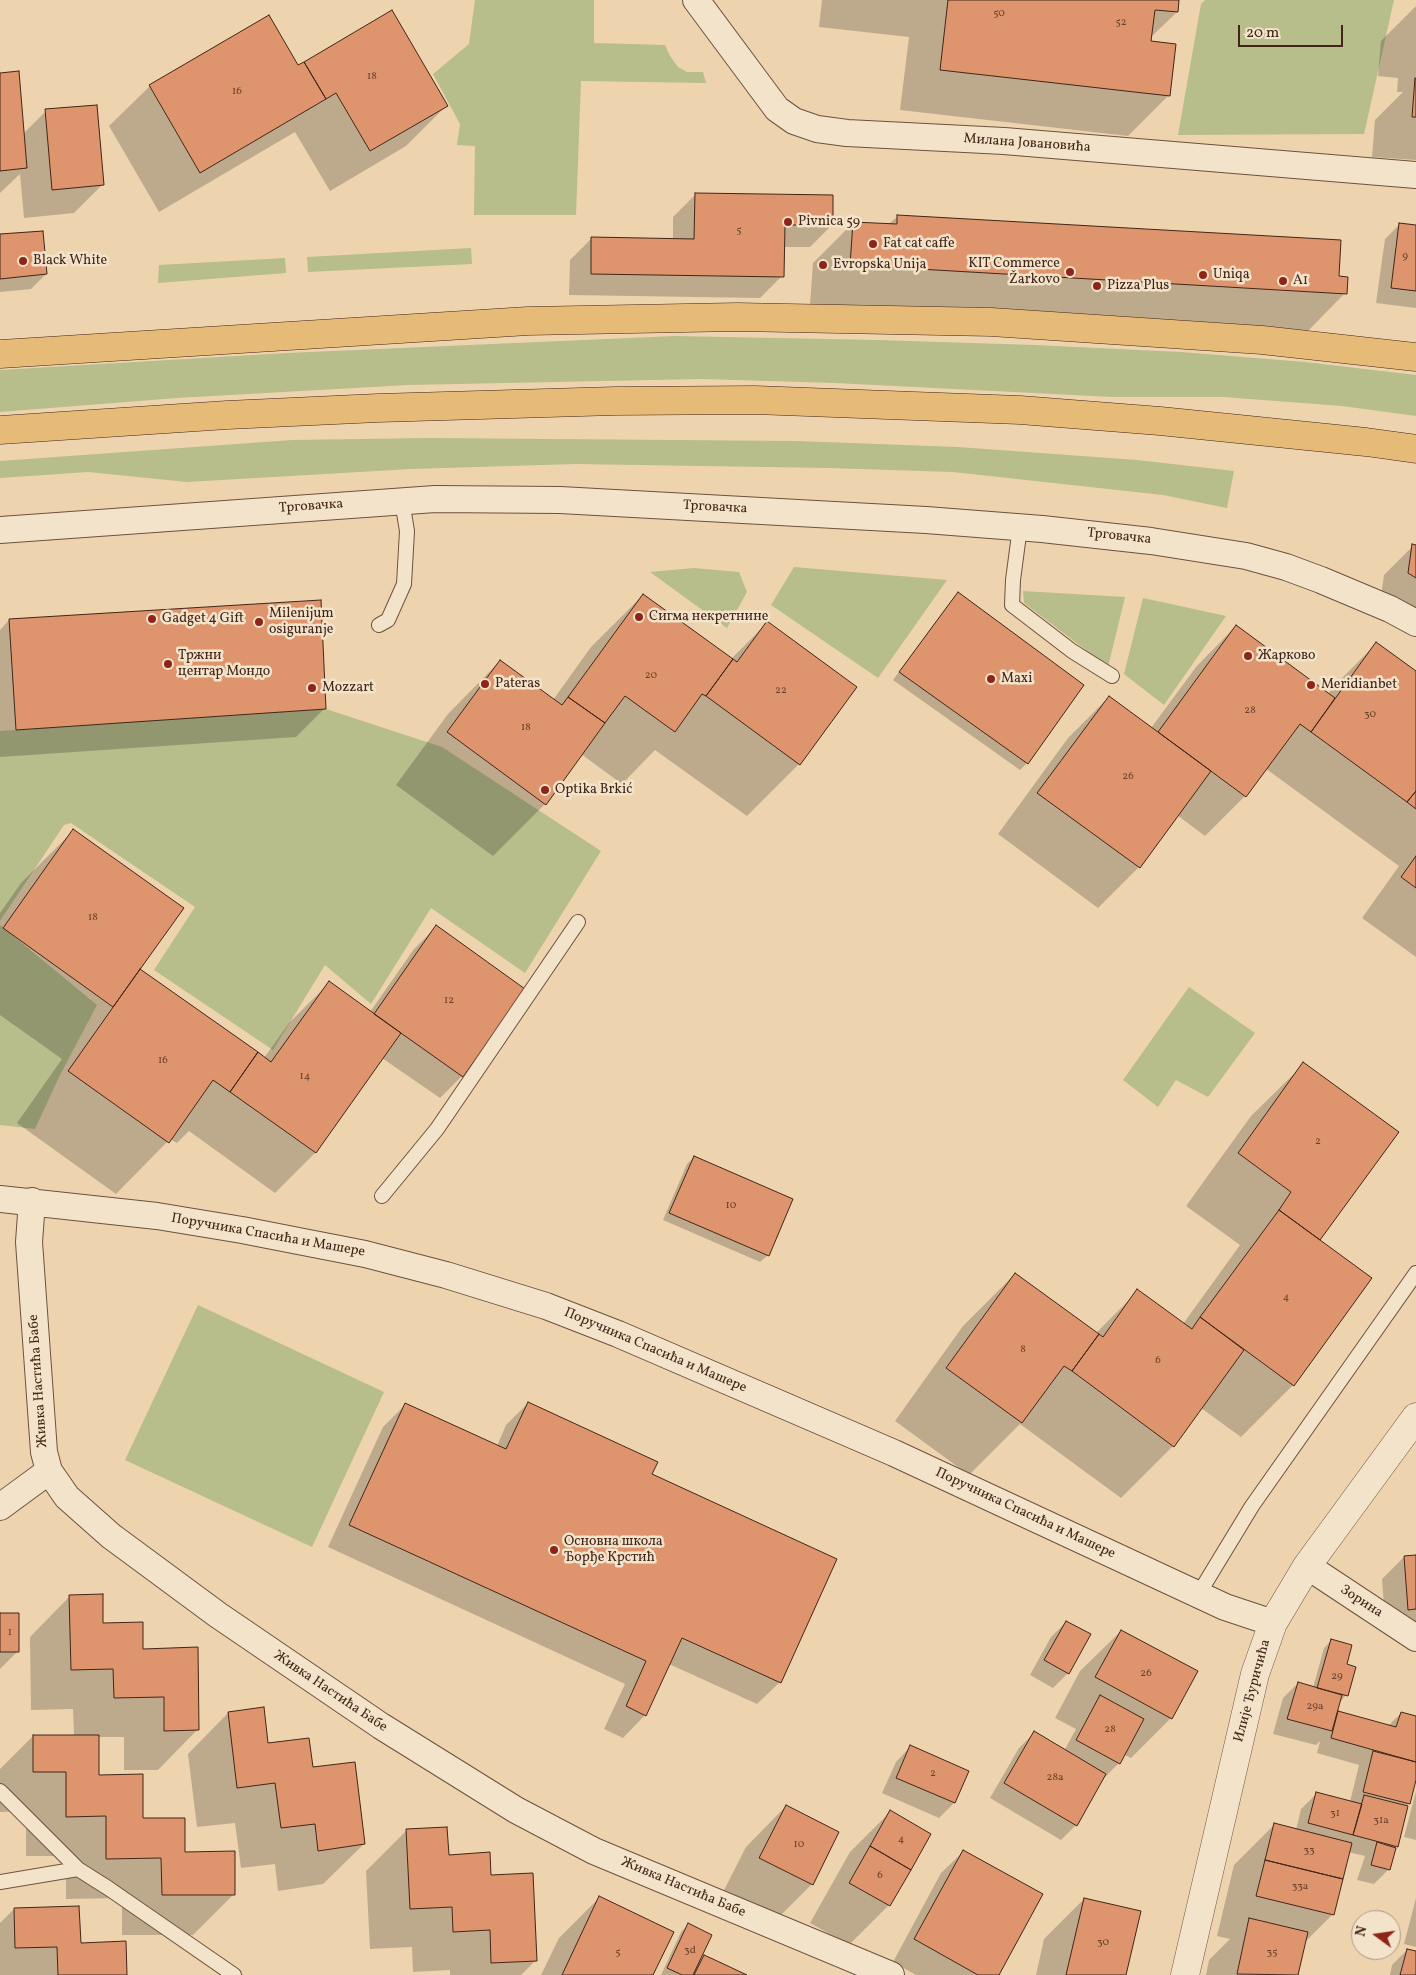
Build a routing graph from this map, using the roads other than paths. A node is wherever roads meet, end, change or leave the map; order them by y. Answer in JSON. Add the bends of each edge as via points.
{"nodes":[{"id":1,"x":696,"y":0,"type":"edge"},
{"id":2,"x":1416,"y":175,"type":"edge"},
{"id":3,"x":0,"y":354,"type":"edge"},
{"id":4,"x":1416,"y":357,"type":"edge"},
{"id":5,"x":0,"y":430,"type":"edge"},
{"id":6,"x":1416,"y":449,"type":"edge"},
{"id":7,"x":402,"y":501,"type":"junction"},
{"id":8,"x":1020,"y":527,"type":"junction"},
{"id":9,"x":0,"y":530,"type":"edge"},
{"id":10,"x":1416,"y":623,"type":"edge"},
{"id":11,"x":379,"y":625,"type":"dead end"},
{"id":12,"x":1112,"y":676,"type":"dead end"},
{"id":13,"x":578,"y":922,"type":"dead end"},
{"id":14,"x":382,"y":1196,"type":"dead end"},
{"id":15,"x":0,"y":1199,"type":"edge"},
{"id":16,"x":32,"y":1201,"type":"junction"},
{"id":17,"x":1416,"y":1274,"type":"edge"},
{"id":18,"x":1416,"y":1417,"type":"edge"},
{"id":19,"x":49,"y":1471,"type":"junction"},
{"id":20,"x":0,"y":1507,"type":"edge"},
{"id":21,"x":1307,"y":1566,"type":"junction"},
{"id":22,"x":1198,"y":1595,"type":"junction"},
{"id":23,"x":1273,"y":1623,"type":"junction"},
{"id":24,"x":1416,"y":1638,"type":"edge"},
{"id":25,"x":0,"y":1790,"type":"edge"},
{"id":26,"x":78,"y":1869,"type":"junction"},
{"id":27,"x":0,"y":1882,"type":"edge"},
{"id":28,"x":234,"y":1975,"type":"edge"},
{"id":29,"x":891,"y":1975,"type":"edge"},
{"id":30,"x":1184,"y":1975,"type":"edge"}],
"edges":[{"from":1,"to":2,"type":"street","name":"Милана Јовановића","via":[[777,109],[794,121],[817,129]]},
{"from":3,"to":4,"type":"main road","via":[[528,321],[737,317],[991,322],[1223,337]]},
{"from":5,"to":6,"type":"main road","via":[[388,408],[755,400],[1030,411],[1160,421]]},
{"from":7,"to":8,"type":"street","name":"Трговачка","via":[[560,500]]},
{"from":7,"to":9,"type":"street","name":"Трговачка"},
{"from":7,"to":11,"type":"lane","via":[[407,531],[404,584],[388,620]]},
{"from":8,"to":10,"type":"street","name":"Трговачка","via":[[1151,541],[1246,556],[1330,583]]},
{"from":8,"to":12,"type":"lane","via":[[1012,605],[1072,651]]},
{"from":13,"to":14,"type":"lane","via":[[437,1129]]},
{"from":15,"to":16,"type":"street","name":"Поручника Спасића и Машере"},
{"from":16,"to":19,"type":"street","name":"Живка Настића Бабе","via":[[29,1242],[41,1427]]},
{"from":16,"to":22,"type":"street","name":"Поручника Спасића и Машере","via":[[157,1216],[365,1254],[546,1306],[894,1453]]},
{"from":17,"to":22,"type":"lane","via":[[1252,1506]]},
{"from":18,"to":21,"type":"street","name":"Илије Ђуричића"},
{"from":19,"to":20,"type":"street"},
{"from":19,"to":29,"type":"street","name":"Живка Настића Бабе","via":[[67,1497],[111,1536],[218,1616],[381,1726],[516,1810],[594,1851]]},
{"from":21,"to":23,"type":"street","name":"Илије Ђуричића"},
{"from":21,"to":24,"type":"street","name":"Зорина"},
{"from":22,"to":23,"type":"street","name":"Поручника Спасића и Машере"},
{"from":23,"to":30,"type":"street","name":"Илије Ђуричића","via":[[1255,1674]]},
{"from":25,"to":26,"type":"lane"},
{"from":26,"to":27,"type":"lane"},
{"from":26,"to":28,"type":"lane"}]}
